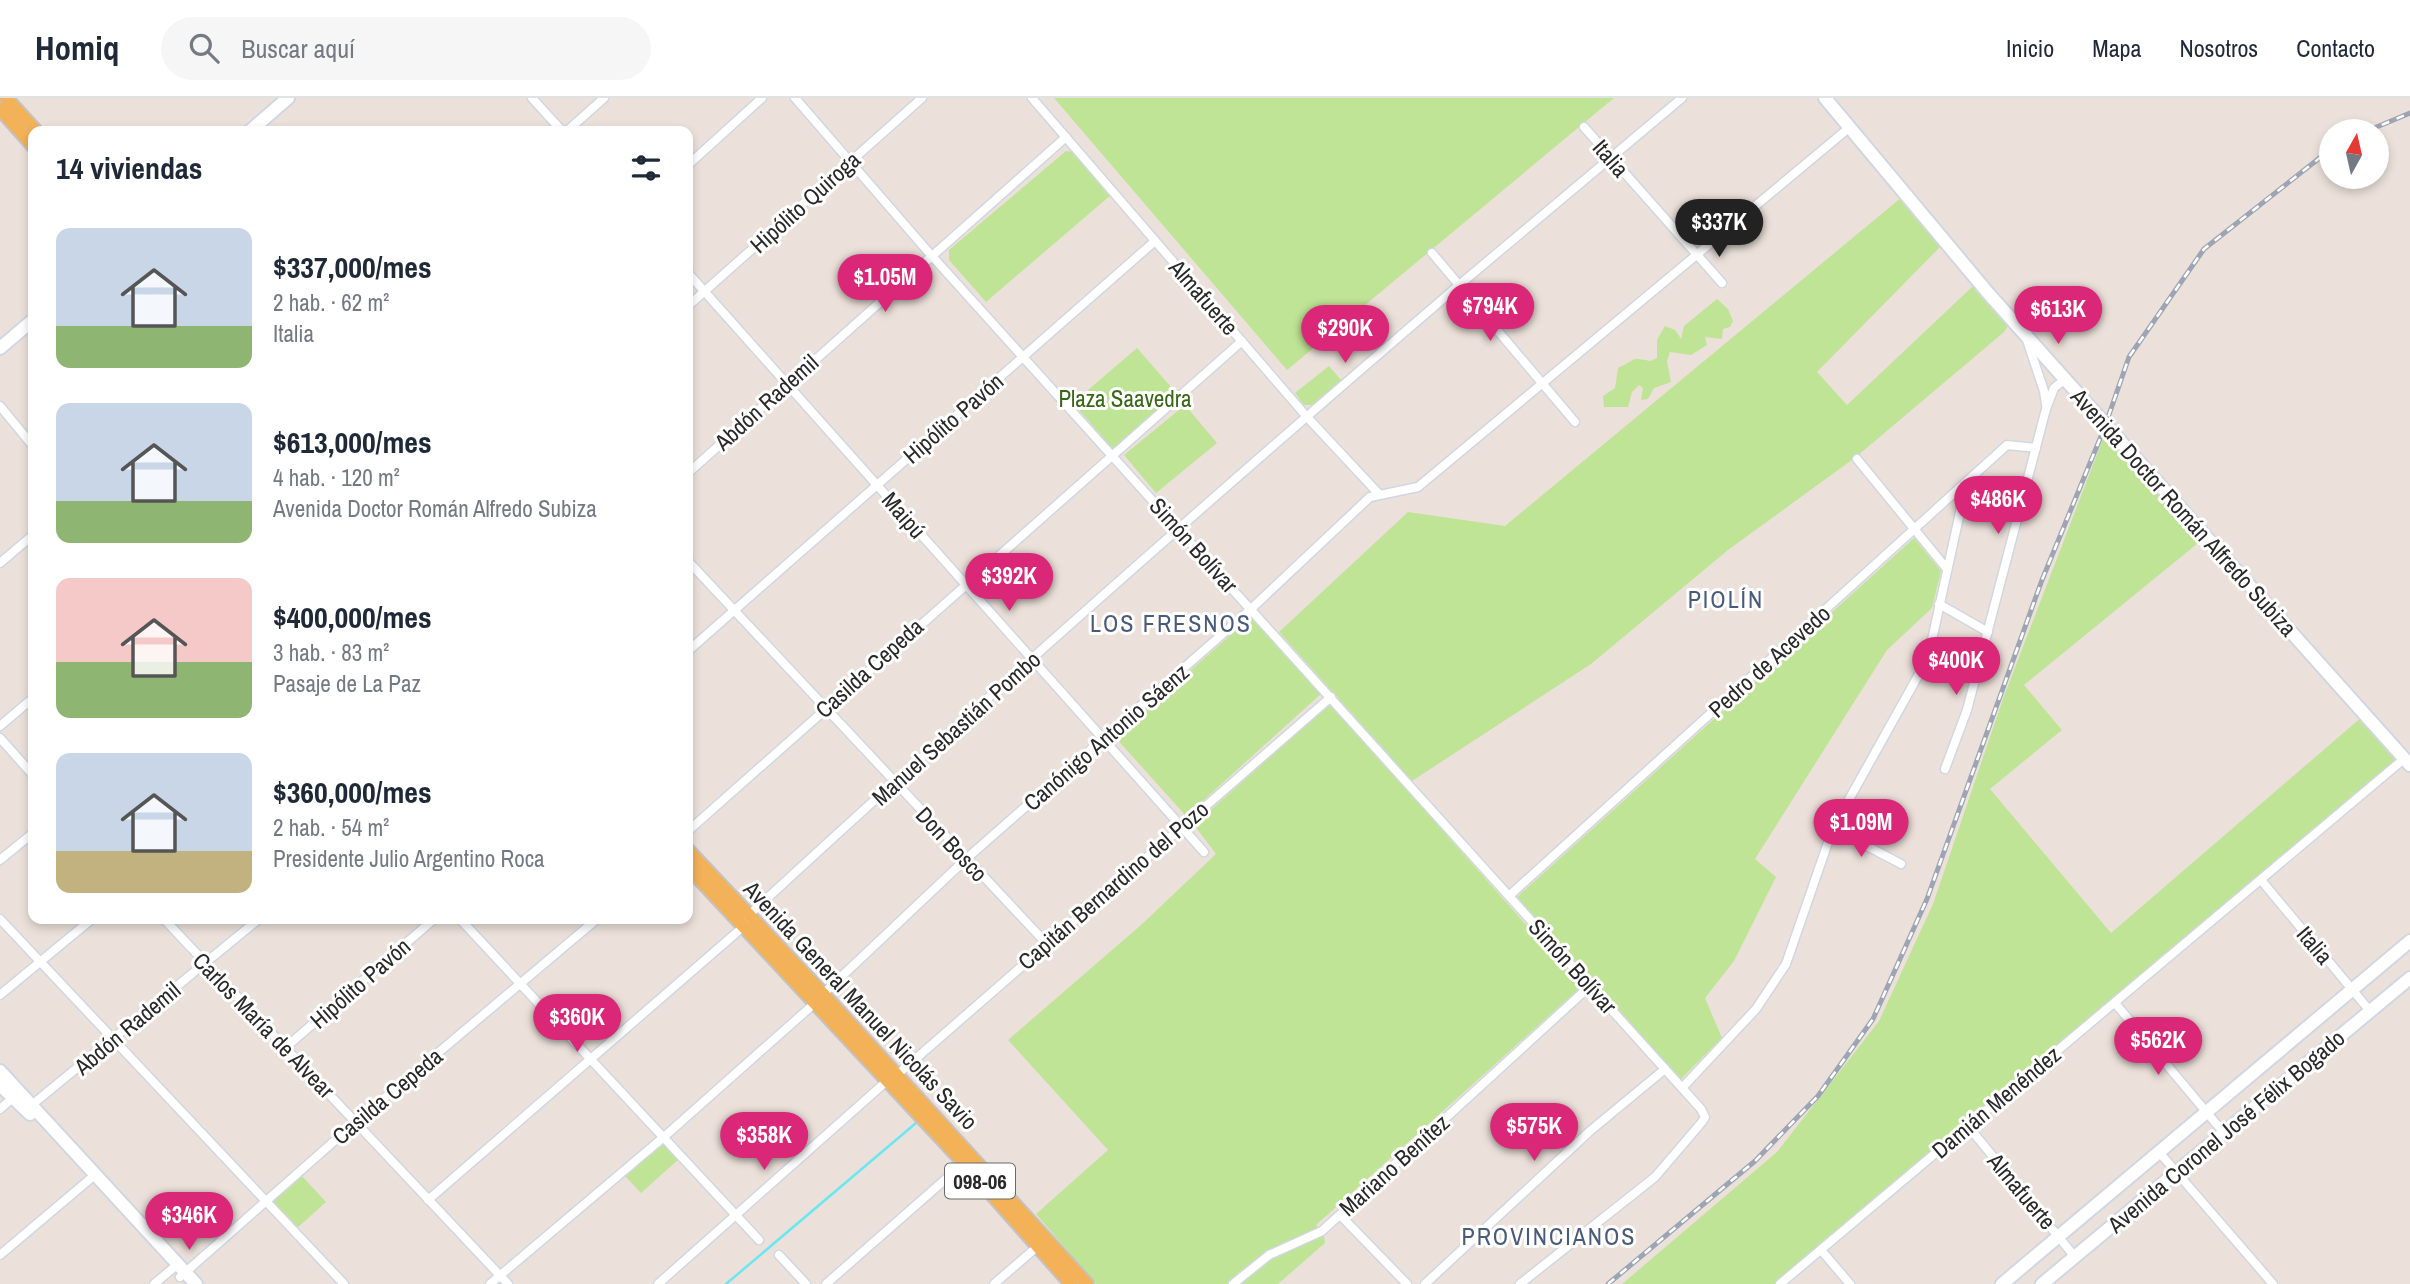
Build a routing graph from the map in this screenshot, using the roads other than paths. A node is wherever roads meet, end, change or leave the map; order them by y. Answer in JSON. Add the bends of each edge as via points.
{"nodes":[{"id":1,"x":532,"y":98,"type":"edge"},
{"id":2,"x":604,"y":98,"type":"edge"},
{"id":3,"x":762,"y":98,"type":"edge"},
{"id":4,"x":796,"y":98,"type":"edge"},
{"id":5,"x":922,"y":98,"type":"edge"},
{"id":6,"x":1032,"y":98,"type":"edge"},
{"id":7,"x":1682,"y":98,"type":"edge"},
{"id":8,"x":1825,"y":98,"type":"edge"},
{"id":9,"x":281,"y":100,"type":"edge"},
{"id":10,"x":7,"y":102,"type":"edge"},
{"id":11,"x":31,"y":126,"type":"edge"},
{"id":12,"x":255,"y":126,"type":"edge"},
{"id":13,"x":559,"y":126,"type":"edge"},
{"id":14,"x":570,"y":126,"type":"edge"},
{"id":15,"x":1584,"y":127,"type":"dead end"},
{"id":16,"x":1850,"y":127,"type":"junction"},
{"id":17,"x":1066,"y":137,"type":"junction"},
{"id":18,"x":28,"y":138,"type":"edge"},
{"id":19,"x":1612,"y":158,"type":"junction"},
{"id":20,"x":693,"y":160,"type":"edge"},
{"id":21,"x":849,"y":163,"type":"junction"},
{"id":22,"x":1155,"y":241,"type":"junction"},
{"id":23,"x":1432,"y":253,"type":"dead end"},
{"id":24,"x":1695,"y":254,"type":"junction"},
{"id":25,"x":930,"y":255,"type":"junction"},
{"id":26,"x":693,"y":279,"type":"edge"},
{"id":27,"x":1721,"y":283,"type":"dead end"},
{"id":28,"x":1459,"y":285,"type":"junction"},
{"id":29,"x":705,"y":292,"type":"junction"},
{"id":30,"x":693,"y":302,"type":"edge"},
{"id":31,"x":28,"y":324,"type":"edge"},
{"id":32,"x":2025,"y":334,"type":"junction"},
{"id":33,"x":1242,"y":341,"type":"junction"},
{"id":34,"x":0,"y":348,"type":"edge"},
{"id":35,"x":1024,"y":355,"type":"junction"},
{"id":36,"x":2065,"y":379,"type":"junction"},
{"id":37,"x":1542,"y":383,"type":"junction"},
{"id":38,"x":785,"y":384,"type":"junction"},
{"id":39,"x":0,"y":406,"type":"edge"},
{"id":40,"x":2046,"y":409,"type":"junction"},
{"id":41,"x":1307,"y":417,"type":"junction"},
{"id":42,"x":1575,"y":422,"type":"dead end"},
{"id":43,"x":28,"y":440,"type":"edge"},
{"id":44,"x":2036,"y":448,"type":"junction"},
{"id":45,"x":1111,"y":454,"type":"junction"},
{"id":46,"x":1857,"y":459,"type":"dead end"},
{"id":47,"x":693,"y":468,"type":"edge"},
{"id":48,"x":877,"y":484,"type":"junction"},
{"id":49,"x":1966,"y":485,"type":"junction"},
{"id":50,"x":1378,"y":493,"type":"junction"},
{"id":51,"x":1179,"y":528,"type":"junction"},
{"id":52,"x":1914,"y":532,"type":"junction"},
{"id":53,"x":28,"y":539,"type":"edge"},
{"id":54,"x":0,"y":563,"type":"edge"},
{"id":55,"x":693,"y":566,"type":"edge"},
{"id":56,"x":1947,"y":569,"type":"junction"},
{"id":57,"x":964,"y":584,"type":"junction"},
{"id":58,"x":1939,"y":604,"type":"junction"},
{"id":59,"x":1251,"y":609,"type":"junction"},
{"id":60,"x":734,"y":611,"type":"junction"},
{"id":61,"x":1988,"y":632,"type":"junction"},
{"id":62,"x":693,"y":647,"type":"edge"},
{"id":63,"x":1031,"y":660,"type":"junction"},
{"id":64,"x":1331,"y":697,"type":"junction"},
{"id":65,"x":28,"y":702,"type":"edge"},
{"id":66,"x":825,"y":707,"type":"junction"},
{"id":67,"x":0,"y":726,"type":"edge"},
{"id":68,"x":0,"y":738,"type":"edge"},
{"id":69,"x":1104,"y":739,"type":"junction"},
{"id":70,"x":2407,"y":762,"type":"edge"},
{"id":71,"x":28,"y":769,"type":"edge"},
{"id":72,"x":1945,"y":769,"type":"dead end"},
{"id":73,"x":894,"y":782,"type":"junction"},
{"id":74,"x":693,"y":826,"type":"edge"},
{"id":75,"x":1181,"y":826,"type":"junction"},
{"id":76,"x":1833,"y":828,"type":"junction"},
{"id":77,"x":28,"y":837,"type":"edge"},
{"id":78,"x":1204,"y":852,"type":"dead end"},
{"id":79,"x":693,"y":856,"type":"edge"},
{"id":80,"x":966,"y":859,"type":"junction"},
{"id":81,"x":0,"y":860,"type":"edge"},
{"id":82,"x":1902,"y":864,"type":"dead end"},
{"id":83,"x":693,"y":872,"type":"edge"},
{"id":84,"x":2261,"y":880,"type":"junction"},
{"id":85,"x":1510,"y":895,"type":"junction"},
{"id":86,"x":0,"y":919,"type":"edge"},
{"id":87,"x":746,"y":921,"type":"junction"},
{"id":88,"x":86,"y":924,"type":"edge"},
{"id":89,"x":168,"y":924,"type":"edge"},
{"id":90,"x":253,"y":924,"type":"edge"},
{"id":91,"x":428,"y":924,"type":"edge"},
{"id":92,"x":465,"y":924,"type":"edge"},
{"id":93,"x":591,"y":924,"type":"edge"},
{"id":94,"x":2410,"y":941,"type":"edge"},
{"id":95,"x":1046,"y":943,"type":"junction"},
{"id":96,"x":42,"y":961,"type":"junction"},
{"id":97,"x":204,"y":964,"type":"junction"},
{"id":98,"x":2410,"y":978,"type":"edge"},
{"id":99,"x":522,"y":983,"type":"junction"},
{"id":100,"x":1590,"y":986,"type":"junction"},
{"id":101,"x":2352,"y":989,"type":"junction"},
{"id":102,"x":0,"y":995,"type":"edge"},
{"id":103,"x":819,"y":998,"type":"junction"},
{"id":104,"x":2115,"y":1003,"type":"junction"},
{"id":105,"x":2371,"y":1011,"type":"junction"},
{"id":106,"x":114,"y":1040,"type":"junction"},
{"id":107,"x":285,"y":1048,"type":"junction"},
{"id":108,"x":593,"y":1059,"type":"junction"},
{"id":109,"x":1665,"y":1069,"type":"junction"},
{"id":110,"x":0,"y":1071,"type":"edge"},
{"id":111,"x":892,"y":1078,"type":"junction"},
{"id":112,"x":0,"y":1085,"type":"edge"},
{"id":113,"x":1682,"y":1088,"type":"junction"},
{"id":114,"x":16,"y":1095,"type":"junction"},
{"id":115,"x":28,"y":1108,"type":"junction"},
{"id":116,"x":0,"y":1109,"type":"edge"},
{"id":117,"x":2206,"y":1112,"type":"junction"},
{"id":118,"x":357,"y":1121,"type":"junction"},
{"id":119,"x":1968,"y":1126,"type":"junction"},
{"id":120,"x":2224,"y":1133,"type":"junction"},
{"id":121,"x":665,"y":1136,"type":"junction"},
{"id":122,"x":2159,"y":1152,"type":"junction"},
{"id":123,"x":964,"y":1163,"type":"junction"},
{"id":124,"x":2178,"y":1171,"type":"junction"},
{"id":125,"x":90,"y":1180,"type":"junction"},
{"id":126,"x":265,"y":1200,"type":"junction"},
{"id":127,"x":428,"y":1200,"type":"junction"},
{"id":128,"x":1340,"y":1215,"type":"junction"},
{"id":129,"x":737,"y":1216,"type":"junction"},
{"id":130,"x":2060,"y":1236,"type":"junction"},
{"id":131,"x":759,"y":1240,"type":"dead end"},
{"id":132,"x":1038,"y":1246,"type":"junction"},
{"id":133,"x":1821,"y":1250,"type":"junction"},
{"id":134,"x":0,"y":1255,"type":"edge"},
{"id":135,"x":779,"y":1255,"type":"dead end"},
{"id":136,"x":2075,"y":1257,"type":"junction"},
{"id":137,"x":181,"y":1273,"type":"edge"},
{"id":138,"x":500,"y":1275,"type":"junction"},
{"id":139,"x":154,"y":1284,"type":"edge"},
{"id":140,"x":196,"y":1284,"type":"edge"},
{"id":141,"x":344,"y":1284,"type":"edge"},
{"id":142,"x":490,"y":1284,"type":"edge"},
{"id":143,"x":508,"y":1284,"type":"edge"},
{"id":144,"x":658,"y":1284,"type":"edge"},
{"id":145,"x":806,"y":1284,"type":"edge"},
{"id":146,"x":826,"y":1284,"type":"edge"},
{"id":147,"x":994,"y":1284,"type":"edge"},
{"id":148,"x":1071,"y":1284,"type":"edge"},
{"id":149,"x":1087,"y":1284,"type":"edge"},
{"id":150,"x":1233,"y":1284,"type":"edge"},
{"id":151,"x":1407,"y":1284,"type":"edge"},
{"id":152,"x":1425,"y":1284,"type":"edge"},
{"id":153,"x":1520,"y":1284,"type":"edge"},
{"id":154,"x":1780,"y":1284,"type":"edge"},
{"id":155,"x":1850,"y":1284,"type":"edge"},
{"id":156,"x":2002,"y":1284,"type":"edge"},
{"id":157,"x":2042,"y":1284,"type":"edge"},
{"id":158,"x":2273,"y":1284,"type":"edge"}],
"edges":[{"from":1,"to":13,"type":"street"},
{"from":2,"to":14,"type":"street"},
{"from":3,"to":20,"type":"street"},
{"from":4,"to":21,"type":"street","name":"Simón Bolívar"},
{"from":5,"to":21,"type":"street","name":"Hipólito Quiroga"},
{"from":6,"to":17,"type":"street","name":"Almafuerte"},
{"from":7,"to":19,"type":"street","name":"Manuel Sebastián Pombo"},
{"from":8,"to":16,"type":"main road","name":"Avenida Doctor Román Alfredo Subiza"},
{"from":9,"to":12,"type":"main road"},
{"from":10,"to":11,"type":"main road"},
{"from":10,"to":18,"type":"main road"},
{"from":15,"to":19,"type":"street","name":"Italia"},
{"from":16,"to":24,"type":"street"},
{"from":16,"to":32,"type":"main road","name":"Avenida Doctor Román Alfredo Subiza"},
{"from":17,"to":22,"type":"street","name":"Almafuerte"},
{"from":17,"to":25,"type":"street","name":"Abdón Rademil"},
{"from":19,"to":24,"type":"street","name":"Italia"},
{"from":19,"to":28,"type":"street","name":"Manuel Sebastián Pombo"},
{"from":21,"to":25,"type":"street","name":"Simón Bolívar"},
{"from":21,"to":29,"type":"street","name":"Hipólito Quiroga"},
{"from":22,"to":33,"type":"street","name":"Almafuerte"},
{"from":22,"to":35,"type":"street","name":"Hipólito Pavón"},
{"from":23,"to":28,"type":"street"},
{"from":24,"to":27,"type":"street","name":"Italia"},
{"from":24,"to":37,"type":"street"},
{"from":25,"to":35,"type":"street","name":"Simón Bolívar"},
{"from":25,"to":38,"type":"street","name":"Abdón Rademil"},
{"from":26,"to":29,"type":"street","name":"Maipú"},
{"from":28,"to":37,"type":"street"},
{"from":28,"to":41,"type":"street","name":"Manuel Sebastián Pombo"},
{"from":29,"to":30,"type":"street","name":"Hipólito Quiroga"},
{"from":29,"to":38,"type":"street","name":"Maipú"},
{"from":31,"to":34,"type":"main road"},
{"from":32,"to":36,"type":"main road","name":"Avenida Doctor Román Alfredo Subiza"},
{"from":32,"to":40,"type":"street"},
{"from":33,"to":41,"type":"street","name":"Almafuerte"},
{"from":33,"to":45,"type":"street","name":"Casilda Cepeda"},
{"from":35,"to":45,"type":"street","name":"Simón Bolívar"},
{"from":35,"to":48,"type":"street","name":"Hipólito Pavón"},
{"from":36,"to":40,"type":"street","via":[[2054,388]]},
{"from":36,"to":70,"type":"main road","name":"Avenida Doctor Román Alfredo Subiza"},
{"from":37,"to":42,"type":"street"},
{"from":37,"to":50,"type":"street","via":[[1418,487]]},
{"from":38,"to":47,"type":"street","name":"Abdón Rademil"},
{"from":38,"to":48,"type":"street","name":"Maipú"},
{"from":39,"to":43,"type":"street"},
{"from":40,"to":44,"type":"street"},
{"from":41,"to":50,"type":"street","name":"Almafuerte"},
{"from":41,"to":51,"type":"street","name":"Manuel Sebastián Pombo"},
{"from":44,"to":49,"type":"street","name":"Pedro de Acevedo","via":[[2007,444]]},
{"from":44,"to":61,"type":"street"},
{"from":45,"to":51,"type":"street","name":"Simón Bolívar"},
{"from":45,"to":57,"type":"street","name":"Casilda Cepeda"},
{"from":46,"to":52,"type":"street"},
{"from":48,"to":57,"type":"street","name":"Maipú"},
{"from":48,"to":60,"type":"street","name":"Hipólito Pavón"},
{"from":49,"to":52,"type":"street","name":"Pedro de Acevedo"},
{"from":49,"to":56,"type":"street"},
{"from":50,"to":59,"type":"street","name":"Canónigo Antonio Sáenz"},
{"from":51,"to":59,"type":"street","name":"Simón Bolívar"},
{"from":51,"to":63,"type":"street","name":"Manuel Sebastián Pombo"},
{"from":52,"to":56,"type":"street"},
{"from":52,"to":85,"type":"street","name":"Pedro de Acevedo"},
{"from":53,"to":54,"type":"street"},
{"from":55,"to":60,"type":"street","name":"Don Bosco"},
{"from":56,"to":58,"type":"street"},
{"from":57,"to":63,"type":"street","name":"Maipú"},
{"from":57,"to":66,"type":"street","name":"Casilda Cepeda"},
{"from":58,"to":61,"type":"street"},
{"from":58,"to":76,"type":"street","via":[[1924,667]]},
{"from":59,"to":64,"type":"street","name":"Simón Bolívar"},
{"from":59,"to":69,"type":"street","name":"Canónigo Antonio Sáenz"},
{"from":60,"to":62,"type":"street","name":"Hipólito Pavón"},
{"from":60,"to":66,"type":"street","name":"Don Bosco"},
{"from":61,"to":72,"type":"street"},
{"from":63,"to":69,"type":"street","name":"Maipú"},
{"from":63,"to":73,"type":"street","name":"Manuel Sebastián Pombo"},
{"from":64,"to":75,"type":"street","name":"Capitán Bernardino del Pozo"},
{"from":64,"to":85,"type":"street","name":"Simón Bolívar"},
{"from":65,"to":67,"type":"street"},
{"from":66,"to":73,"type":"street","name":"Don Bosco"},
{"from":66,"to":74,"type":"street","name":"Casilda Cepeda"},
{"from":68,"to":71,"type":"street"},
{"from":69,"to":75,"type":"street","name":"Maipú"},
{"from":69,"to":80,"type":"street","name":"Canónigo Antonio Sáenz"},
{"from":70,"to":84,"type":"street","name":"Damián Menéndez"},
{"from":73,"to":80,"type":"street","name":"Don Bosco"},
{"from":73,"to":87,"type":"street","name":"Manuel Sebastián Pombo"},
{"from":75,"to":78,"type":"street","name":"Maipú"},
{"from":75,"to":95,"type":"street","name":"Capitán Bernardino del Pozo"},
{"from":76,"to":82,"type":"street"},
{"from":76,"to":113,"type":"street","via":[[1782,973],[1742,1026]]},
{"from":77,"to":81,"type":"street"},
{"from":79,"to":87,"type":"main road","name":"Avenida General Manuel Nicolás Savio","number":"098-06"},
{"from":80,"to":95,"type":"street","name":"Don Bosco"},
{"from":80,"to":103,"type":"street","name":"Canónigo Antonio Sáenz"},
{"from":83,"to":87,"type":"main road","name":"Avenida General Manuel Nicolás Savio","number":"098-06"},
{"from":84,"to":101,"type":"street","name":"Italia"},
{"from":84,"to":104,"type":"street","name":"Damián Menéndez"},
{"from":85,"to":100,"type":"street","name":"Simón Bolívar"},
{"from":86,"to":96,"type":"street"},
{"from":87,"to":103,"type":"main road","name":"Avenida General Manuel Nicolás Savio","number":"098-06"},
{"from":87,"to":108,"type":"street","name":"Manuel Sebastián Pombo"},
{"from":88,"to":96,"type":"street"},
{"from":89,"to":97,"type":"street","name":"Carlos María de Alvear"},
{"from":90,"to":97,"type":"street","name":"Abdón Rademil"},
{"from":91,"to":107,"type":"street","name":"Hipólito Pavón"},
{"from":92,"to":99,"type":"street"},
{"from":93,"to":99,"type":"street","name":"Casilda Cepeda"},
{"from":94,"to":101,"type":"main road","name":"Avenida Coronel José Félix Bogado"},
{"from":95,"to":111,"type":"street","name":"Capitán Bernardino del Pozo"},
{"from":96,"to":102,"type":"street"},
{"from":96,"to":106,"type":"street"},
{"from":97,"to":106,"type":"street","name":"Abdón Rademil"},
{"from":97,"to":107,"type":"street","name":"Carlos María de Alvear"},
{"from":98,"to":105,"type":"main road","name":"Avenida Coronel José Félix Bogado"},
{"from":99,"to":108,"type":"street"},
{"from":99,"to":118,"type":"street","name":"Casilda Cepeda"},
{"from":100,"to":109,"type":"street","name":"Simón Bolívar"},
{"from":100,"to":128,"type":"street","name":"Mariano Benítez"},
{"from":101,"to":105,"type":"street","name":"Italia"},
{"from":101,"to":117,"type":"main road","name":"Avenida Coronel José Félix Bogado"},
{"from":103,"to":111,"type":"main road","name":"Avenida General Manuel Nicolás Savio","number":"098-06"},
{"from":103,"to":121,"type":"street","name":"Canónigo Antonio Sáenz"},
{"from":104,"to":117,"type":"street"},
{"from":104,"to":119,"type":"street","name":"Damián Menéndez"},
{"from":105,"to":120,"type":"main road","name":"Avenida Coronel José Félix Bogado"},
{"from":106,"to":115,"type":"street","name":"Abdón Rademil"},
{"from":106,"to":126,"type":"street"},
{"from":107,"to":118,"type":"street","name":"Carlos María de Alvear"},
{"from":108,"to":121,"type":"street"},
{"from":108,"to":127,"type":"street","name":"Manuel Sebastián Pombo"},
{"from":109,"to":113,"type":"street","name":"Simón Bolívar"},
{"from":109,"to":152,"type":"street","via":[[1590,1131]]},
{"from":110,"to":114,"type":"main road"},
{"from":111,"to":123,"type":"main road","name":"Avenida General Manuel Nicolás Savio","number":"098-06"},
{"from":111,"to":129,"type":"street","name":"Capitán Bernardino del Pozo"},
{"from":111,"to":149,"type":"main road","name":"Avenida General Manuel Nicolás Savio","number":"098-06"},
{"from":112,"to":114,"type":"main road"},
{"from":113,"to":153,"type":"street","name":"Simón Bolívar","via":[[1705,1117],[1655,1177]]},
{"from":114,"to":115,"type":"main road"},
{"from":114,"to":116,"type":"street"},
{"from":115,"to":125,"type":"main road"},
{"from":115,"to":137,"type":"main road"},
{"from":117,"to":120,"type":"street"},
{"from":117,"to":122,"type":"main road","name":"Avenida Coronel José Félix Bogado"},
{"from":118,"to":126,"type":"street","name":"Casilda Cepeda"},
{"from":118,"to":127,"type":"street","name":"Carlos María de Alvear"},
{"from":119,"to":130,"type":"street","name":"Almafuerte"},
{"from":119,"to":133,"type":"street","name":"Damián Menéndez"},
{"from":120,"to":124,"type":"main road","name":"Avenida Coronel José Félix Bogado"},
{"from":121,"to":129,"type":"street"},
{"from":121,"to":138,"type":"street","name":"Canónigo Antonio Sáenz"},
{"from":122,"to":124,"type":"street"},
{"from":122,"to":130,"type":"main road","name":"Avenida Coronel José Félix Bogado"},
{"from":123,"to":132,"type":"main road","name":"Avenida General Manuel Nicolás Savio","number":"098-06"},
{"from":123,"to":146,"type":"street"},
{"from":124,"to":136,"type":"main road","name":"Avenida Coronel José Félix Bogado"},
{"from":124,"to":158,"type":"street"},
{"from":125,"to":134,"type":"street"},
{"from":125,"to":137,"type":"main road"},
{"from":126,"to":137,"type":"street","name":"Casilda Cepeda"},
{"from":126,"to":141,"type":"street"},
{"from":127,"to":138,"type":"street","name":"Carlos María de Alvear"},
{"from":128,"to":150,"type":"street","name":"Mariano Benítez","via":[[1322,1231],[1269,1255]]},
{"from":128,"to":151,"type":"street"},
{"from":129,"to":131,"type":"street"},
{"from":129,"to":144,"type":"street","name":"Capitán Bernardino del Pozo"},
{"from":130,"to":136,"type":"street","name":"Almafuerte"},
{"from":130,"to":156,"type":"main road","name":"Avenida Coronel José Félix Bogado"},
{"from":132,"to":147,"type":"street"},
{"from":132,"to":148,"type":"main road","name":"Avenida General Manuel Nicolás Savio","number":"098-06"},
{"from":133,"to":154,"type":"street","name":"Damián Menéndez"},
{"from":133,"to":155,"type":"street"},
{"from":135,"to":145,"type":"street"},
{"from":136,"to":157,"type":"main road","name":"Avenida Coronel José Félix Bogado"},
{"from":137,"to":139,"type":"street","name":"Casilda Cepeda"},
{"from":137,"to":140,"type":"main road"},
{"from":138,"to":142,"type":"street","name":"Canónigo Antonio Sáenz"},
{"from":138,"to":143,"type":"street","name":"Carlos María de Alvear"}]}
